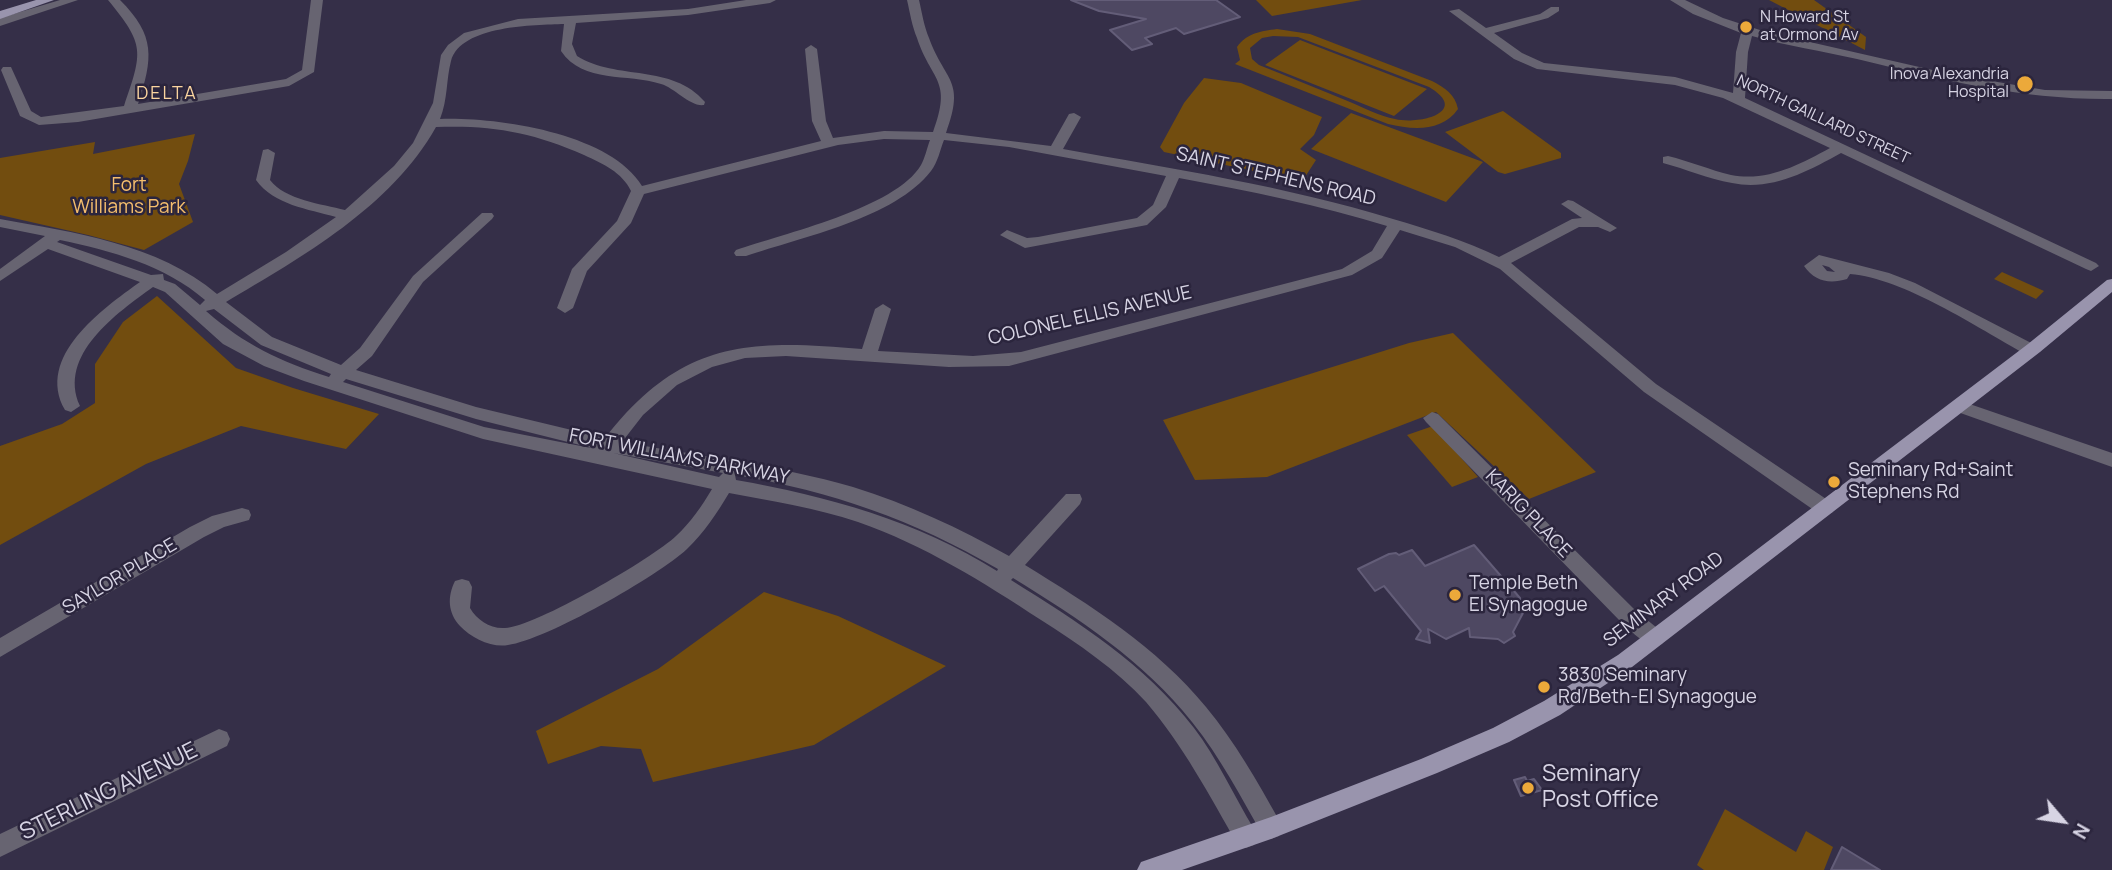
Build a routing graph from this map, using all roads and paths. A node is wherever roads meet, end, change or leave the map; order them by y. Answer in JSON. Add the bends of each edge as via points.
{"nodes":[{"id":1,"x":48,"y":0,"type":"edge"},
{"id":2,"x":72,"y":0,"type":"edge"},
{"id":3,"x":114,"y":0,"type":"edge"},
{"id":4,"x":317,"y":0,"type":"edge"},
{"id":5,"x":770,"y":0,"type":"edge"},
{"id":6,"x":913,"y":0,"type":"edge"},
{"id":7,"x":1676,"y":0,"type":"edge"},
{"id":8,"x":1555,"y":9,"type":"dead end"},
{"id":9,"x":1455,"y":11,"type":"dead end"},
{"id":10,"x":0,"y":15,"type":"edge"},
{"id":11,"x":571,"y":19,"type":"junction"},
{"id":12,"x":0,"y":22,"type":"edge"},
{"id":13,"x":1484,"y":33,"type":"junction"},
{"id":14,"x":1747,"y":33,"type":"junction"},
{"id":15,"x":811,"y":49,"type":"dead end"},
{"id":16,"x":7,"y":70,"type":"dead end"},
{"id":17,"x":2112,"y":94,"type":"edge"},
{"id":18,"x":1739,"y":99,"type":"junction"},
{"id":19,"x":699,"y":102,"type":"dead end"},
{"id":20,"x":130,"y":108,"type":"junction"},
{"id":21,"x":1074,"y":117,"type":"dead end"},
{"id":22,"x":430,"y":123,"type":"junction"},
{"id":23,"x":939,"y":136,"type":"junction"},
{"id":24,"x":829,"y":143,"type":"junction"},
{"id":25,"x":1840,"y":148,"type":"junction"},
{"id":26,"x":1055,"y":151,"type":"junction"},
{"id":27,"x":268,"y":153,"type":"dead end"},
{"id":28,"x":1668,"y":160,"type":"dead end"},
{"id":29,"x":1174,"y":173,"type":"junction"},
{"id":30,"x":638,"y":191,"type":"junction"},
{"id":31,"x":345,"y":215,"type":"junction"},
{"id":32,"x":487,"y":216,"type":"dead end"},
{"id":33,"x":0,"y":223,"type":"edge"},
{"id":34,"x":1395,"y":225,"type":"junction"},
{"id":35,"x":1604,"y":226,"type":"dead end"},
{"id":36,"x":0,"y":234,"type":"edge"},
{"id":37,"x":1007,"y":235,"type":"dead end"},
{"id":38,"x":52,"y":239,"type":"junction"},
{"id":39,"x":741,"y":253,"type":"dead end"},
{"id":40,"x":1499,"y":262,"type":"junction"},
{"id":41,"x":2091,"y":266,"type":"dead end"},
{"id":42,"x":1841,"y":268,"type":"dead end"},
{"id":43,"x":125,"y":270,"type":"junction"},
{"id":44,"x":170,"y":270,"type":"junction"},
{"id":45,"x":0,"y":276,"type":"edge"},
{"id":46,"x":152,"y":281,"type":"junction"},
{"id":47,"x":2112,"y":284,"type":"edge"},
{"id":48,"x":126,"y":299,"type":"junction"},
{"id":49,"x":216,"y":301,"type":"junction"},
{"id":50,"x":565,"y":308,"type":"dead end"},
{"id":51,"x":883,"y":309,"type":"dead end"},
{"id":52,"x":198,"y":311,"type":"junction"},
{"id":53,"x":2031,"y":350,"type":"junction"},
{"id":54,"x":869,"y":356,"type":"junction"},
{"id":55,"x":337,"y":378,"type":"junction"},
{"id":56,"x":71,"y":406,"type":"dead end"},
{"id":57,"x":1958,"y":406,"type":"junction"},
{"id":58,"x":1432,"y":418,"type":"dead end"},
{"id":59,"x":603,"y":452,"type":"junction"},
{"id":60,"x":2112,"y":460,"type":"edge"},
{"id":61,"x":728,"y":477,"type":"junction"},
{"id":62,"x":1073,"y":499,"type":"dead end"},
{"id":63,"x":1825,"y":508,"type":"junction"},
{"id":64,"x":243,"y":515,"type":"dead end"},
{"id":65,"x":1012,"y":566,"type":"junction"},
{"id":66,"x":998,"y":581,"type":"junction"},
{"id":67,"x":461,"y":587,"type":"dead end"},
{"id":68,"x":1655,"y":638,"type":"junction"},
{"id":69,"x":0,"y":648,"type":"edge"},
{"id":70,"x":219,"y":739,"type":"dead end"},
{"id":71,"x":1271,"y":828,"type":"junction"},
{"id":72,"x":1246,"y":837,"type":"junction"},
{"id":73,"x":0,"y":845,"type":"edge"},
{"id":74,"x":1149,"y":870,"type":"edge"}],
"edges":[{"from":1,"to":10,"type":"main road"},
{"from":2,"to":12,"type":"street"},
{"from":3,"to":20,"type":"street","via":[[132,17],[144,46]]},
{"from":4,"to":20,"type":"street","via":[[309,68],[301,78]]},
{"from":5,"to":11,"type":"street","via":[[688,12]]},
{"from":6,"to":23,"type":"street","via":[[923,40],[948,90]]},
{"from":7,"to":14,"type":"street"},
{"from":8,"to":13,"type":"street"},
{"from":9,"to":13,"type":"street","name":"NORTH GAILLARD STREET"},
{"from":11,"to":19,"type":"street","via":[[566,48],[576,61],[603,71],[662,80]]},
{"from":11,"to":22,"type":"street","via":[[507,25],[459,43],[445,59],[442,96]]},
{"from":13,"to":18,"type":"street","name":"NORTH GAILLARD STREET","via":[[1541,66],[1675,81]]},
{"from":14,"to":17,"type":"street","via":[[1983,86],[2057,95]]},
{"from":14,"to":18,"type":"street"},
{"from":15,"to":24,"type":"street","via":[[819,121]]},
{"from":16,"to":20,"type":"street","via":[[31,119],[64,120]]},
{"from":18,"to":25,"type":"street","name":"NORTH GAILLARD STREET"},
{"from":21,"to":26,"type":"street"},
{"from":22,"to":30,"type":"street","via":[[529,127],[621,169]]},
{"from":22,"to":31,"type":"street","via":[[389,177]]},
{"from":23,"to":24,"type":"street","name":"SAINT STEPHENS ROAD","via":[[871,136]]},
{"from":23,"to":26,"type":"street","name":"SAINT STEPHENS ROAD"},
{"from":23,"to":39,"type":"street","via":[[920,177],[891,199],[849,218]]},
{"from":24,"to":30,"type":"street","name":"SAINT STEPHENS ROAD"},
{"from":25,"to":28,"type":"street","via":[[1758,181],[1733,179]]},
{"from":25,"to":41,"type":"street","name":"NORTH GAILLARD STREET"},
{"from":26,"to":29,"type":"street","name":"SAINT STEPHENS ROAD"},
{"from":27,"to":31,"type":"street","via":[[263,180],[276,193]]},
{"from":29,"to":34,"type":"street","name":"SAINT STEPHENS ROAD","via":[[1285,195]]},
{"from":29,"to":37,"type":"street","via":[[1159,207],[1142,222],[1038,242],[1025,243]]},
{"from":30,"to":50,"type":"street","via":[[624,223],[580,269]]},
{"from":31,"to":49,"type":"street"},
{"from":32,"to":55,"type":"street","via":[[418,279],[375,341]]},
{"from":33,"to":38,"type":"street","name":"FORT WILLIAMS PARKWAY"},
{"from":34,"to":40,"type":"street","name":"SAINT STEPHENS ROAD","via":[[1460,244]]},
{"from":34,"to":54,"type":"street","name":"COLONEL ELLIS AVENUE","via":[[1379,254],[1347,272],[1053,350],[986,363]]},
{"from":35,"to":40,"type":"street","via":[[1574,212]]},
{"from":36,"to":38,"type":"street","name":"FORT WILLIAMS PARKWAY"},
{"from":38,"to":43,"type":"street","name":"FORT WILLIAMS PARKWAY"},
{"from":38,"to":44,"type":"street","name":"FORT WILLIAMS PARKWAY"},
{"from":38,"to":45,"type":"street"},
{"from":40,"to":63,"type":"street","name":"SAINT STEPHENS ROAD","via":[[1637,378]]},
{"from":42,"to":53,"type":"street","via":[[1892,279]]},
{"from":43,"to":46,"type":"street","name":"FORT WILLIAMS PARKWAY"},
{"from":43,"to":48,"type":"street"},
{"from":44,"to":46,"type":"street"},
{"from":44,"to":49,"type":"street","name":"FORT WILLIAMS PARKWAY"},
{"from":46,"to":48,"type":"street"},
{"from":46,"to":52,"type":"street","name":"FORT WILLIAMS PARKWAY","via":[[170,288]]},
{"from":47,"to":53,"type":"main road","name":"SEMINARY ROAD"},
{"from":48,"to":56,"type":"street","via":[[96,326],[70,363],[65,390]]},
{"from":49,"to":52,"type":"street"},
{"from":49,"to":55,"type":"street","name":"FORT WILLIAMS PARKWAY","via":[[247,329]]},
{"from":51,"to":54,"type":"street"},
{"from":52,"to":55,"type":"street","name":"FORT WILLIAMS PARKWAY","via":[[229,340],[270,362]]},
{"from":53,"to":57,"type":"main road","name":"SEMINARY ROAD"},
{"from":54,"to":59,"type":"street","name":"COLONEL ELLIS AVENUE","via":[[782,351],[737,353],[710,360],[679,373],[653,392]]},
{"from":55,"to":59,"type":"street","name":"FORT WILLIAMS PARKWAY","via":[[483,433]]},
{"from":57,"to":60,"type":"street"},
{"from":57,"to":63,"type":"main road","name":"SEMINARY ROAD"},
{"from":58,"to":68,"type":"street","name":"KARIG PLACE"},
{"from":59,"to":61,"type":"street","name":"FORT WILLIAMS PARKWAY"},
{"from":61,"to":65,"type":"street","name":"FORT WILLIAMS PARKWAY","via":[[820,486],[878,503]]},
{"from":61,"to":66,"type":"street","name":"FORT WILLIAMS PARKWAY","via":[[862,516],[922,540]]},
{"from":61,"to":67,"type":"street","via":[[706,515],[674,549],[528,630],[509,637],[477,629],[458,608]]},
{"from":62,"to":65,"type":"street"},
{"from":63,"to":68,"type":"main road","name":"SEMINARY ROAD"},
{"from":64,"to":69,"type":"street","name":"SAYLOR PLACE","via":[[197,532]]},
{"from":65,"to":66,"type":"street"},
{"from":65,"to":71,"type":"street","name":"FORT WILLIAMS PARKWAY","via":[[1125,641],[1161,672],[1211,728]]},
{"from":66,"to":72,"type":"street","name":"FORT WILLIAMS PARKWAY","via":[[1115,661],[1151,694],[1187,736]]},
{"from":68,"to":71,"type":"main road","name":"SEMINARY ROAD","via":[[1513,729]]},
{"from":70,"to":73,"type":"street","name":"STERLING AVENUE"},
{"from":71,"to":72,"type":"main road","name":"SEMINARY ROAD"},
{"from":72,"to":74,"type":"main road","name":"SEMINARY ROAD"}]}
